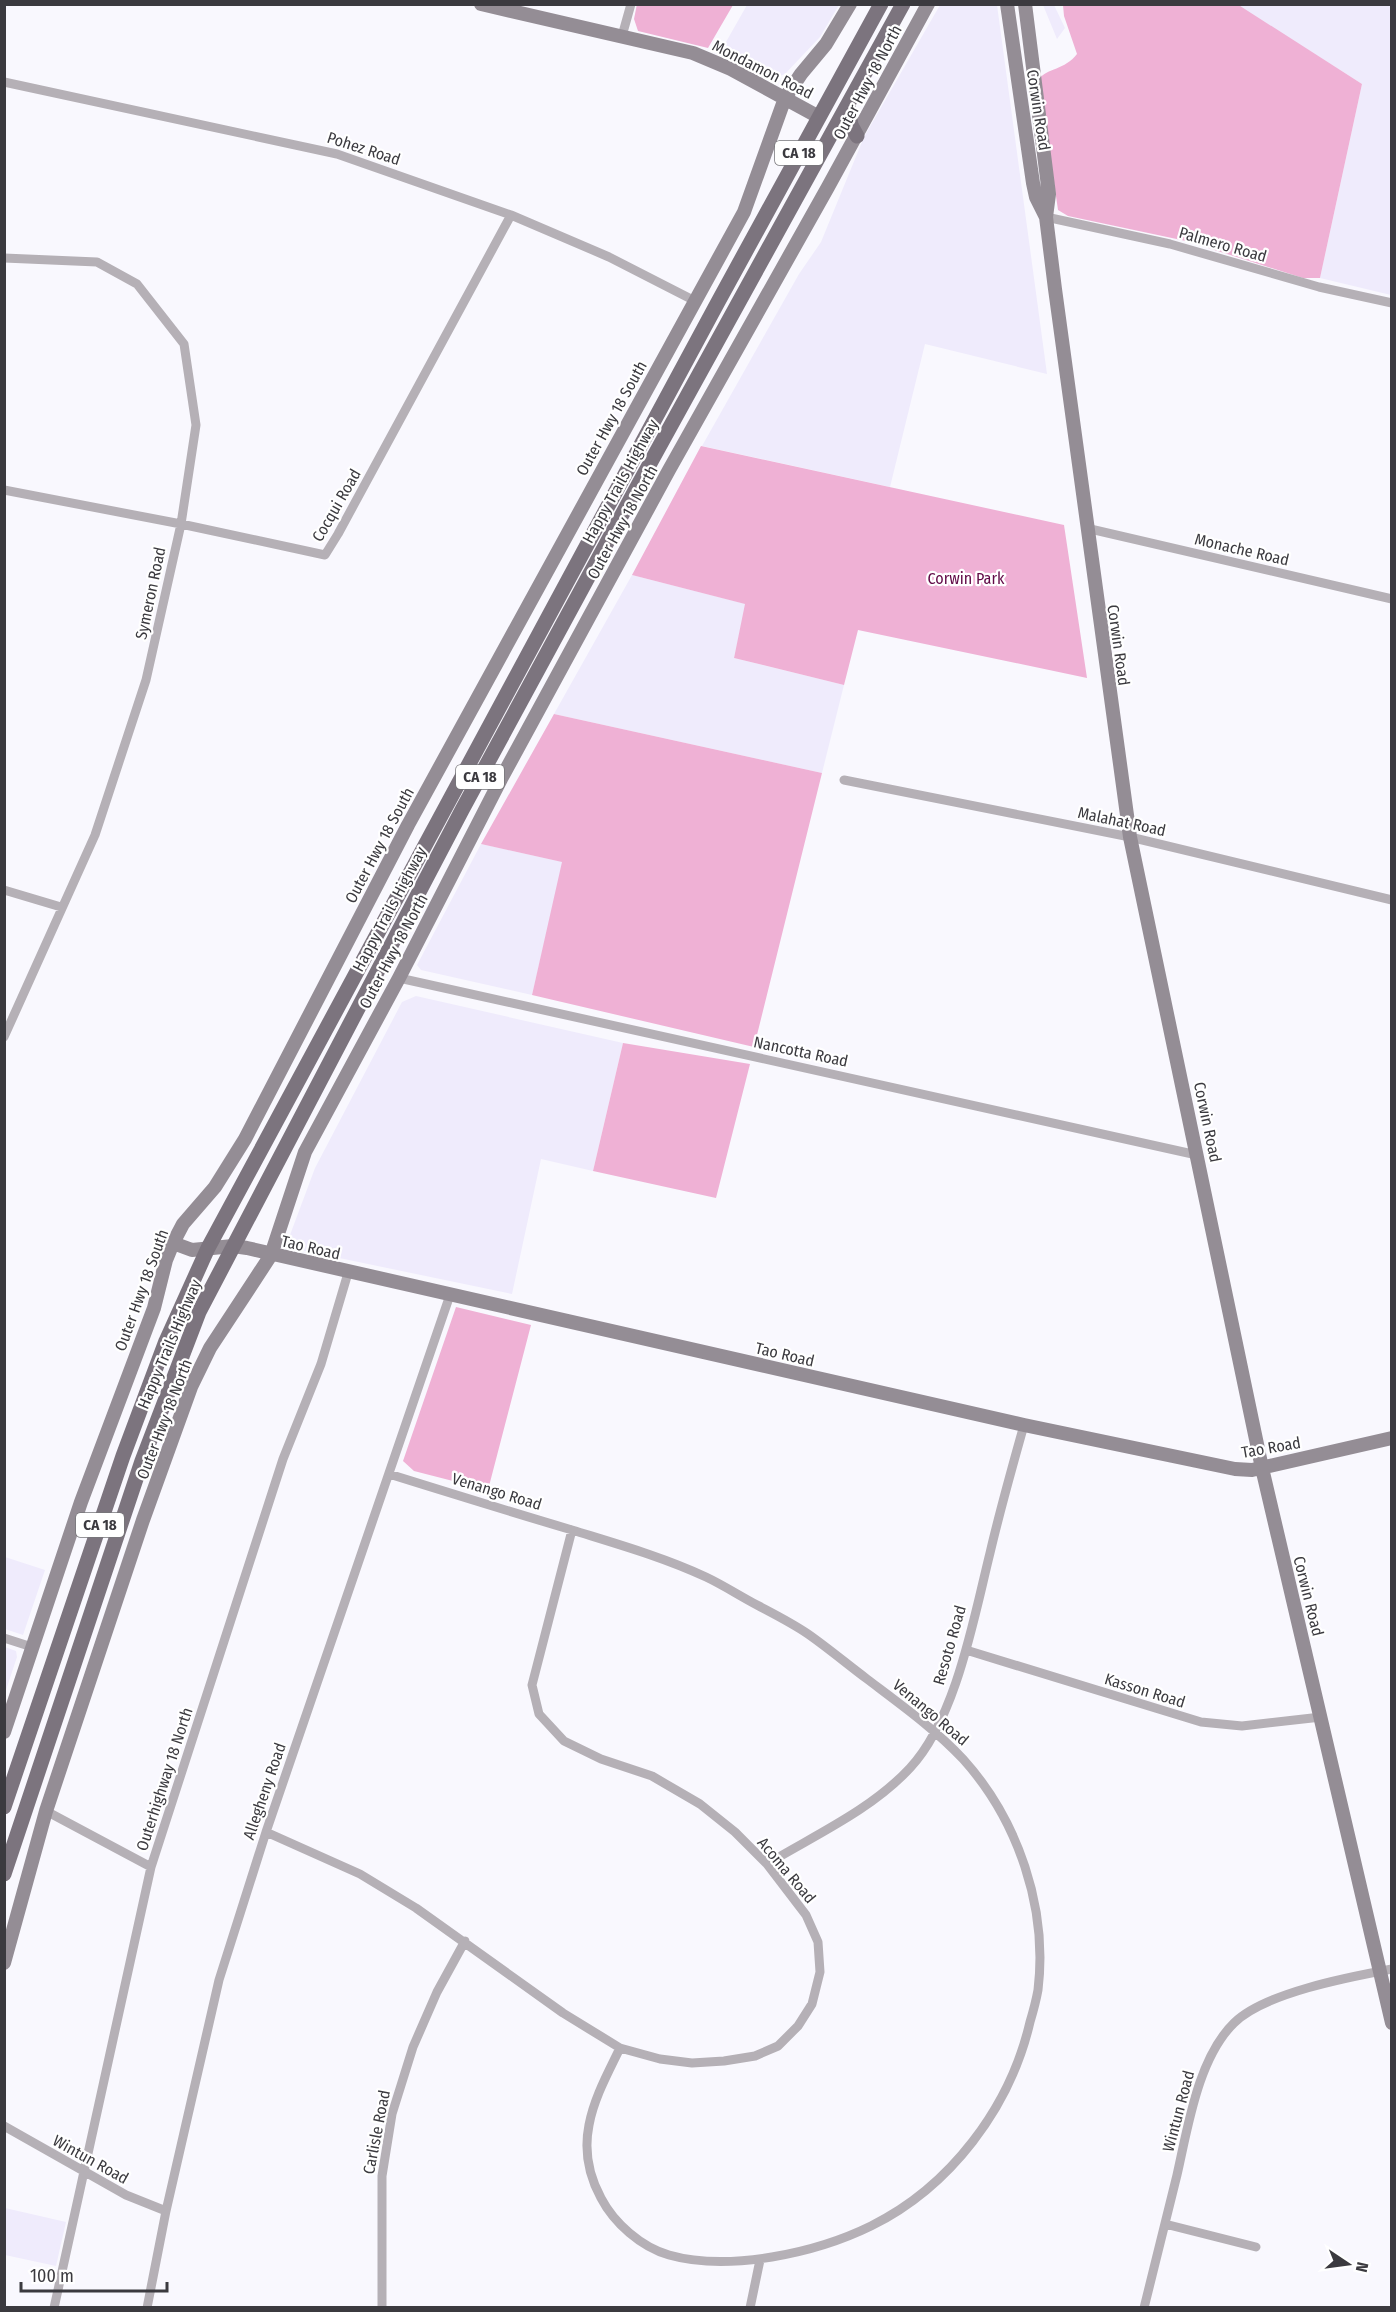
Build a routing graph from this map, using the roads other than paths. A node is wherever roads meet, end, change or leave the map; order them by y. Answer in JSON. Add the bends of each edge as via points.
{"nodes":[{"id":1,"x":481,"y":4,"type":"edge"},
{"id":2,"x":631,"y":4,"type":"edge"},
{"id":3,"x":850,"y":4,"type":"edge"},
{"id":4,"x":881,"y":4,"type":"edge"},
{"id":5,"x":903,"y":4,"type":"edge"},
{"id":6,"x":928,"y":4,"type":"edge"},
{"id":7,"x":1006,"y":4,"type":"edge"},
{"id":8,"x":1025,"y":4,"type":"edge"},
{"id":9,"x":622,"y":36,"type":"junction"},
{"id":10,"x":4,"y":82,"type":"edge"},
{"id":11,"x":785,"y":98,"type":"junction"},
{"id":12,"x":848,"y":105,"type":"junction"},
{"id":13,"x":819,"y":117,"type":"junction"},
{"id":14,"x":857,"y":136,"type":"junction"},
{"id":15,"x":511,"y":215,"type":"junction"},
{"id":16,"x":1046,"y":217,"type":"junction"},
{"id":17,"x":784,"y":219,"type":"junction"},
{"id":18,"x":4,"y":258,"type":"edge"},
{"id":19,"x":695,"y":301,"type":"junction"},
{"id":20,"x":1392,"y":303,"type":"edge"},
{"id":21,"x":4,"y":490,"type":"edge"},
{"id":22,"x":181,"y":524,"type":"junction"},
{"id":23,"x":1086,"y":528,"type":"junction"},
{"id":24,"x":1392,"y":599,"type":"edge"},
{"id":25,"x":844,"y":780,"type":"dead end"},
{"id":26,"x":1130,"y":837,"type":"junction"},
{"id":27,"x":4,"y":890,"type":"edge"},
{"id":28,"x":1392,"y":900,"type":"edge"},
{"id":29,"x":61,"y":908,"type":"junction"},
{"id":30,"x":399,"y":978,"type":"junction"},
{"id":31,"x":4,"y":1037,"type":"edge"},
{"id":32,"x":1197,"y":1155,"type":"junction"},
{"id":33,"x":173,"y":1243,"type":"junction"},
{"id":34,"x":233,"y":1246,"type":"junction"},
{"id":35,"x":208,"y":1248,"type":"junction"},
{"id":36,"x":271,"y":1255,"type":"junction"},
{"id":37,"x":348,"y":1272,"type":"junction"},
{"id":38,"x":450,"y":1295,"type":"junction"},
{"id":39,"x":1024,"y":1425,"type":"junction"},
{"id":40,"x":1392,"y":1438,"type":"edge"},
{"id":41,"x":1262,"y":1468,"type":"junction"},
{"id":42,"x":389,"y":1474,"type":"junction"},
{"id":43,"x":572,"y":1530,"type":"junction"},
{"id":44,"x":4,"y":1638,"type":"edge"},
{"id":45,"x":32,"y":1647,"type":"junction"},
{"id":46,"x":966,"y":1650,"type":"junction"},
{"id":47,"x":1321,"y":1717,"type":"junction"},
{"id":48,"x":4,"y":1732,"type":"edge"},
{"id":49,"x":934,"y":1732,"type":"junction"},
{"id":50,"x":4,"y":1807,"type":"edge"},
{"id":51,"x":46,"y":1811,"type":"junction"},
{"id":52,"x":266,"y":1832,"type":"junction"},
{"id":53,"x":767,"y":1864,"type":"junction"},
{"id":54,"x":151,"y":1867,"type":"junction"},
{"id":55,"x":4,"y":1874,"type":"edge"},
{"id":56,"x":465,"y":1941,"type":"junction"},
{"id":57,"x":4,"y":1963,"type":"edge"},
{"id":58,"x":1386,"y":1970,"type":"edge"},
{"id":59,"x":1392,"y":2023,"type":"edge"},
{"id":60,"x":620,"y":2048,"type":"junction"},
{"id":61,"x":4,"y":2126,"type":"edge"},
{"id":62,"x":85,"y":2174,"type":"junction"},
{"id":63,"x":166,"y":2211,"type":"junction"},
{"id":64,"x":1165,"y":2224,"type":"junction"},
{"id":65,"x":1256,"y":2247,"type":"dead end"},
{"id":66,"x":760,"y":2260,"type":"junction"},
{"id":67,"x":54,"y":2307,"type":"edge"},
{"id":68,"x":147,"y":2307,"type":"edge"},
{"id":69,"x":382,"y":2307,"type":"edge"},
{"id":70,"x":750,"y":2307,"type":"edge"},
{"id":71,"x":1144,"y":2307,"type":"edge"}],
"edges":[{"from":1,"to":9,"type":"street","name":"Mondamon Road"},
{"from":2,"to":9,"type":"street"},
{"from":3,"to":11,"type":"street","name":"Outer Hwy 18 South","via":[[826,44]]},
{"from":4,"to":13,"type":"main road","name":"Happy Trails Highway","number":"CA 18"},
{"from":5,"to":12,"type":"main road","name":"Happy Trails Highway","number":"CA 18"},
{"from":6,"to":14,"type":"street","name":"Outer Hwy 18 North"},
{"from":7,"to":16,"type":"street","name":"Corwin Road","via":[[1036,196]]},
{"from":8,"to":16,"type":"street","name":"Corwin Road","via":[[1049,194]]},
{"from":9,"to":11,"type":"street","name":"Mondamon Road","via":[[693,53]]},
{"from":10,"to":15,"type":"street","name":"Pohez Road","via":[[337,154]]},
{"from":11,"to":13,"type":"street","name":"Mondamon Road"},
{"from":11,"to":19,"type":"street","name":"Outer Hwy 18 South","via":[[744,212]]},
{"from":12,"to":14,"type":"main road"},
{"from":12,"to":17,"type":"main road","name":"Happy Trails Highway","number":"CA 18"},
{"from":13,"to":17,"type":"main road","via":[[823,135]]},
{"from":13,"to":35,"type":"main road","name":"Happy Trails Highway","number":"CA 18"},
{"from":14,"to":30,"type":"street","name":"Outer Hwy 18 North","via":[[669,470],[501,779]]},
{"from":15,"to":19,"type":"street","name":"Pohez Road","via":[[609,257]]},
{"from":15,"to":22,"type":"street","name":"Cocqui Road","via":[[325,555]]},
{"from":16,"to":20,"type":"street","name":"Palmero Road","via":[[1170,244],[1310,285]]},
{"from":16,"to":23,"type":"street","name":"Corwin Road"},
{"from":17,"to":34,"type":"main road","name":"Happy Trails Highway","number":"CA 18","via":[[462,810]]},
{"from":18,"to":22,"type":"street","name":"Symeron Road","via":[[97,262],[137,284],[184,344],[196,425]]},
{"from":19,"to":33,"type":"street","name":"Outer Hwy 18 South","via":[[408,825],[231,1164],[183,1224]]},
{"from":21,"to":22,"type":"street","name":"Cocqui Road"},
{"from":22,"to":29,"type":"street","name":"Symeron Road","via":[[146,680],[95,835]]},
{"from":23,"to":24,"type":"street","name":"Monache Road"},
{"from":23,"to":26,"type":"street","name":"Corwin Road"},
{"from":25,"to":26,"type":"street","name":"Malahat Road"},
{"from":26,"to":28,"type":"street","name":"Malahat Road"},
{"from":26,"to":32,"type":"street","name":"Corwin Road"},
{"from":27,"to":29,"type":"street"},
{"from":29,"to":31,"type":"street","name":"Symeron Road"},
{"from":30,"to":32,"type":"street","name":"Nancotta Road"},
{"from":30,"to":36,"type":"street","name":"Outer Hwy 18 North","via":[[305,1152]]},
{"from":32,"to":41,"type":"street","name":"Corwin Road"},
{"from":33,"to":35,"type":"street","name":"Tao Road","via":[[192,1250]]},
{"from":33,"to":45,"type":"street","name":"Outer Hwy 18 South","via":[[154,1308]]},
{"from":34,"to":35,"type":"street","name":"Tao Road"},
{"from":34,"to":36,"type":"street","name":"Tao Road"},
{"from":34,"to":55,"type":"main road","name":"Happy Trails Highway","number":"CA 18","via":[[195,1321],[146,1451]]},
{"from":35,"to":50,"type":"main road","name":"Happy Trails Highway","number":"CA 18","via":[[166,1341],[123,1456]]},
{"from":36,"to":37,"type":"street","name":"Tao Road"},
{"from":36,"to":51,"type":"street","name":"Outer Hwy 18 North","via":[[210,1348],[191,1387]]},
{"from":37,"to":38,"type":"street","name":"Tao Road"},
{"from":37,"to":54,"type":"street","name":"Outerhighway 18 North","via":[[321,1364],[284,1460]]},
{"from":38,"to":39,"type":"street","name":"Tao Road"},
{"from":38,"to":42,"type":"street","name":"Allegheny Road"},
{"from":39,"to":41,"type":"street","name":"Tao Road","via":[[1234,1469]]},
{"from":39,"to":46,"type":"street","name":"Resoto Road"},
{"from":40,"to":41,"type":"street","name":"Tao Road"},
{"from":41,"to":47,"type":"street","name":"Corwin Road"},
{"from":42,"to":43,"type":"street","name":"Venango Road"},
{"from":42,"to":52,"type":"street","name":"Allegheny Road"},
{"from":43,"to":49,"type":"street","name":"Venango Road","via":[[707,1578],[804,1631]]},
{"from":43,"to":53,"type":"street","name":"Acoma Road","via":[[532,1684],[539,1714],[564,1741],[601,1759],[652,1776],[700,1804]]},
{"from":44,"to":45,"type":"street"},
{"from":45,"to":48,"type":"street","name":"Outer Hwy 18 South"},
{"from":46,"to":47,"type":"street","name":"Kasson Road","via":[[1201,1722],[1242,1726]]},
{"from":46,"to":49,"type":"street","name":"Resoto Road"},
{"from":47,"to":58,"type":"street","name":"Corwin Road"},
{"from":49,"to":53,"type":"street","name":"Resoto Road","via":[[910,1767],[873,1800]]},
{"from":49,"to":66,"type":"street","name":"Venango Road","via":[[964,1760],[988,1792],[1019,1846],[1039,1941],[1038,1990],[1026,2038],[1008,2085],[986,2123],[960,2158],[931,2186],[864,2229],[803,2252]]},
{"from":51,"to":54,"type":"street"},
{"from":51,"to":57,"type":"street","name":"Outer Hwy 18 North"},
{"from":52,"to":56,"type":"street","name":"Acoma Road","via":[[360,1874]]},
{"from":52,"to":63,"type":"street","name":"Allegheny Road","via":[[219,1980]]},
{"from":53,"to":60,"type":"street","name":"Acoma Road","via":[[806,1915],[818,1942],[820,1972],[812,2004],[798,2026],[778,2046],[755,2056],[724,2061],[660,2059]]},
{"from":54,"to":62,"type":"street","name":"Outerhighway 18 North"},
{"from":56,"to":60,"type":"street","name":"Acoma Road","via":[[563,2013]]},
{"from":56,"to":69,"type":"street","name":"Carlisle Road","via":[[413,2047],[392,2114],[382,2176]]},
{"from":58,"to":59,"type":"street","name":"Corwin Road"},
{"from":58,"to":64,"type":"street","name":"Wintun Road","via":[[1310,1987],[1262,2005],[1234,2023],[1209,2057]]},
{"from":60,"to":66,"type":"street","name":"Venango Road","via":[[599,2091],[588,2127],[587,2156],[596,2189],[609,2213],[636,2239],[666,2255],[697,2260]]},
{"from":61,"to":62,"type":"street","name":"Wintun Road"},
{"from":62,"to":63,"type":"street","name":"Wintun Road"},
{"from":62,"to":67,"type":"street","name":"Outerhighway 18 North"},
{"from":63,"to":68,"type":"street","name":"Allegheny Road"},
{"from":64,"to":65,"type":"street"},
{"from":64,"to":71,"type":"street","name":"Wintun Road"},
{"from":66,"to":70,"type":"street"}]}
